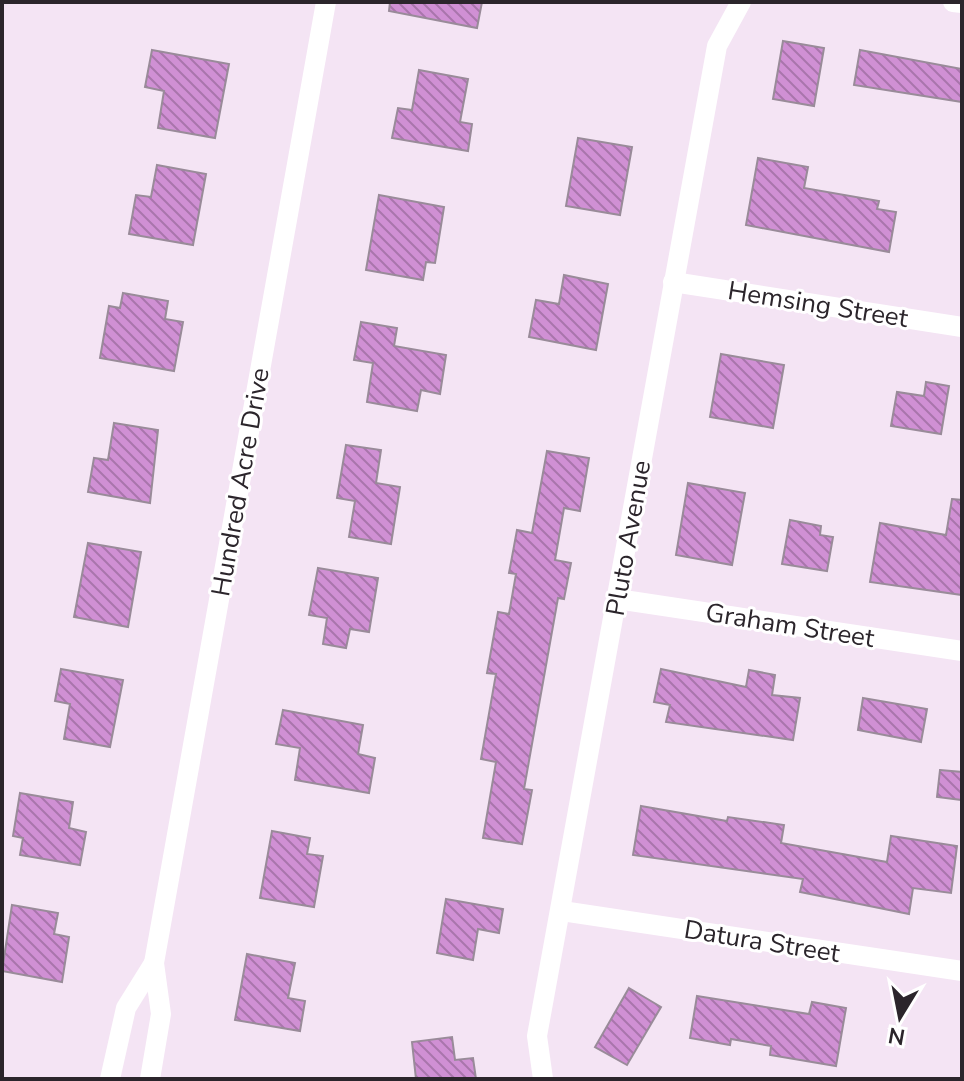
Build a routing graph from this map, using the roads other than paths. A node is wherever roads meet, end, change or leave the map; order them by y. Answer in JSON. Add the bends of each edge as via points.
{"nodes":[{"id":1,"x":326,"y":2,"type":"edge"},
{"id":2,"x":741,"y":2,"type":"edge"},
{"id":3,"x":953,"y":2,"type":"edge"},
{"id":4,"x":962,"y":3,"type":"edge"},
{"id":5,"x":673,"y":282,"type":"junction"},
{"id":6,"x":962,"y":327,"type":"edge"},
{"id":7,"x":617,"y":599,"type":"junction"},
{"id":8,"x":962,"y":651,"type":"edge"},
{"id":9,"x":562,"y":911,"type":"junction"},
{"id":10,"x":154,"y":963,"type":"junction"},
{"id":11,"x":962,"y":971,"type":"edge"},
{"id":12,"x":110,"y":1079,"type":"edge"},
{"id":13,"x":150,"y":1079,"type":"edge"},
{"id":14,"x":543,"y":1079,"type":"edge"}],
"edges":[{"from":1,"to":10,"type":"street","name":"Hundred Acre Drive"},
{"from":2,"to":5,"type":"street","name":"Pluto Avenue","via":[[717,46]]},
{"from":3,"to":4,"type":"street"},
{"from":5,"to":6,"type":"street","name":"Hemsing Street"},
{"from":5,"to":7,"type":"street","name":"Pluto Avenue"},
{"from":7,"to":8,"type":"street","name":"Graham Street"},
{"from":7,"to":9,"type":"street","name":"Pluto Avenue"},
{"from":9,"to":11,"type":"street","name":"Datura Street"},
{"from":9,"to":14,"type":"street","name":"Pluto Avenue","via":[[537,1036]]},
{"from":10,"to":12,"type":"street","name":"Hundred Acre Drive","via":[[126,1008]]},
{"from":10,"to":13,"type":"street","name":"Hundred Acre Drive","via":[[161,1014]]}]}
